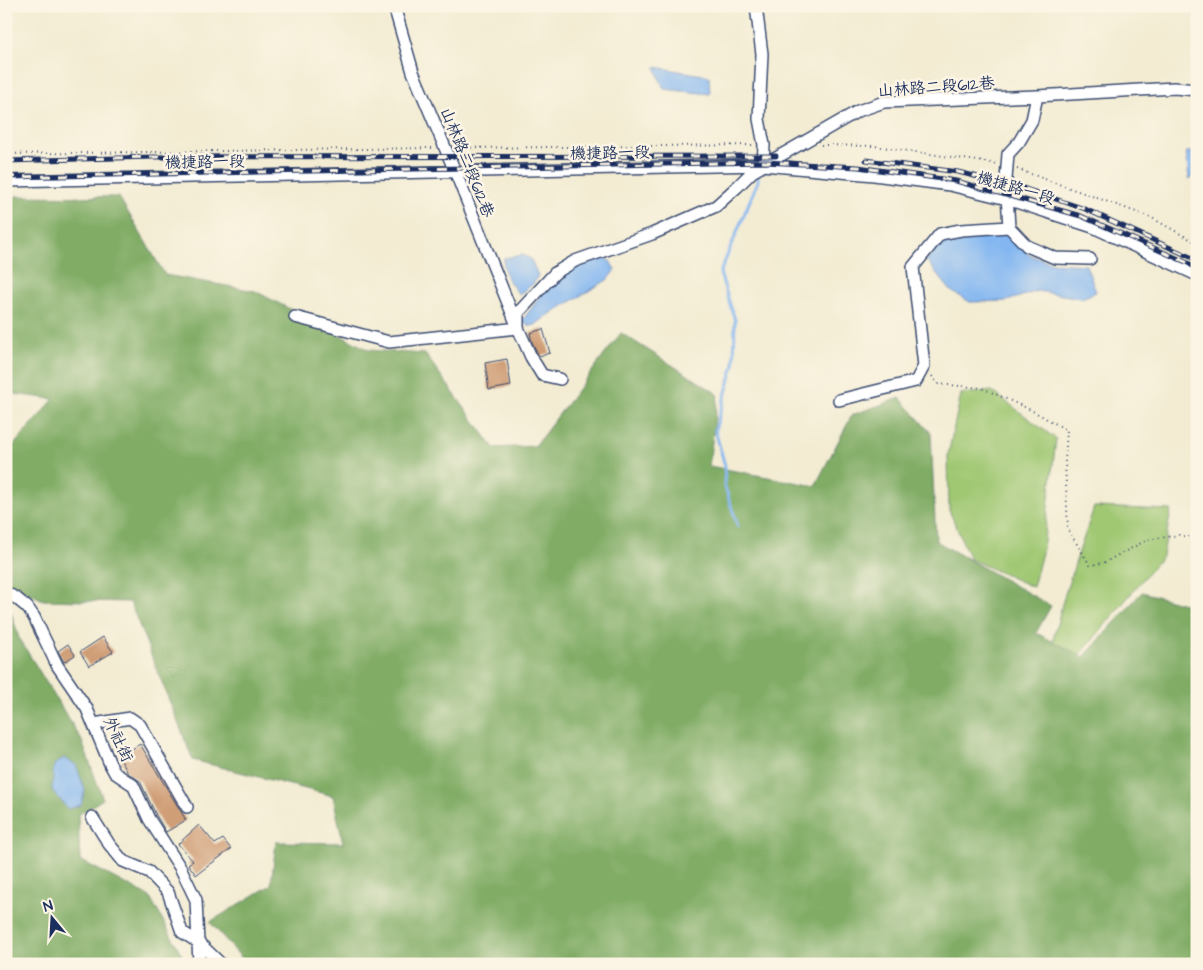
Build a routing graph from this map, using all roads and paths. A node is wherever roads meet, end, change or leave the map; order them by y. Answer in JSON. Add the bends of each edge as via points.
{"nodes":[{"id":1,"x":394,"y":6,"type":"edge"},
{"id":2,"x":756,"y":6,"type":"edge"},
{"id":3,"x":1197,"y":90,"type":"edge"},
{"id":4,"x":1037,"y":96,"type":"junction"},
{"id":5,"x":751,"y":145,"type":"dead end"},
{"id":6,"x":818,"y":145,"type":"dead end"},
{"id":7,"x":446,"y":148,"type":"junction"},
{"id":8,"x":6,"y":154,"type":"edge"},
{"id":9,"x":1007,"y":165,"type":"junction"},
{"id":10,"x":758,"y":166,"type":"junction"},
{"id":11,"x":456,"y":172,"type":"junction"},
{"id":12,"x":6,"y":181,"type":"edge"},
{"id":13,"x":1007,"y":199,"type":"junction"},
{"id":14,"x":1008,"y":227,"type":"junction"},
{"id":15,"x":1197,"y":243,"type":"edge"},
{"id":16,"x":1090,"y":259,"type":"dead end"},
{"id":17,"x":1197,"y":275,"type":"edge"},
{"id":18,"x":296,"y":318,"type":"dead end"},
{"id":19,"x":518,"y":328,"type":"junction"},
{"id":20,"x":924,"y":366,"type":"junction"},
{"id":21,"x":560,"y":379,"type":"dead end"},
{"id":22,"x":839,"y":400,"type":"dead end"},
{"id":23,"x":1197,"y":539,"type":"edge"},
{"id":24,"x":6,"y":593,"type":"edge"},
{"id":25,"x":94,"y":724,"type":"junction"},
{"id":26,"x":187,"y":807,"type":"dead end"},
{"id":27,"x":92,"y":817,"type":"dead end"},
{"id":28,"x":198,"y":942,"type":"junction"},
{"id":29,"x":199,"y":964,"type":"edge"},
{"id":30,"x":221,"y":964,"type":"edge"}],
"edges":[{"from":1,"to":7,"type":"street","name":"山林路二段612巷","via":[[413,72]]},
{"from":2,"to":10,"type":"street","via":[[762,54],[758,119],[764,145]]},
{"from":3,"to":4,"type":"street","name":"山林路二段612巷","via":[[1174,88]]},
{"from":4,"to":9,"type":"street","via":[[1032,120],[1008,154]]},
{"from":4,"to":10,"type":"street","name":"山林路二段612巷","via":[[884,102],[858,111]]},
{"from":5,"to":7,"type":"path","name":"機捷路一段"},
{"from":6,"to":9,"type":"path","name":"機捷路一段","via":[[875,146]]},
{"from":7,"to":8,"type":"path","name":"機捷路一段"},
{"from":7,"to":11,"type":"street","name":"山林路二段612巷"},
{"from":9,"to":13,"type":"street"},
{"from":9,"to":15,"type":"path","name":"機捷路一段","via":[[1150,217]]},
{"from":10,"to":11,"type":"street","name":"機捷路一段"},
{"from":10,"to":13,"type":"street","name":"機捷路一段","via":[[883,176],[950,185]]},
{"from":10,"to":19,"type":"street","name":"山林路二段612巷","via":[[716,206],[652,234],[575,261],[555,273],[518,313]]},
{"from":11,"to":12,"type":"street","name":"機捷路一段"},
{"from":11,"to":19,"type":"street","name":"山林路二段612巷"},
{"from":13,"to":14,"type":"street"},
{"from":13,"to":17,"type":"street","name":"機捷路一段","via":[[1093,227]]},
{"from":14,"to":16,"type":"street","via":[[1027,246],[1056,258]]},
{"from":14,"to":20,"type":"street","via":[[940,234],[913,267]]},
{"from":18,"to":19,"type":"street","via":[[389,342]]},
{"from":19,"to":21,"type":"street","name":"山林路二段612巷","via":[[542,375]]},
{"from":20,"to":22,"type":"street","via":[[916,381]]},
{"from":20,"to":23,"type":"path","via":[[938,384],[982,388],[1067,430],[1068,530],[1090,565],[1103,563],[1147,540],[1179,535]]},
{"from":24,"to":25,"type":"street","name":"外社街","via":[[27,606],[57,665]]},
{"from":25,"to":26,"type":"street","via":[[130,718],[140,725]]},
{"from":25,"to":28,"type":"street","name":"外社街","via":[[115,773],[133,786],[196,900]]},
{"from":27,"to":28,"type":"street","via":[[123,861],[149,872],[168,892],[182,932]]},
{"from":28,"to":29,"type":"street","name":"外社街"},
{"from":28,"to":30,"type":"street"}]}
